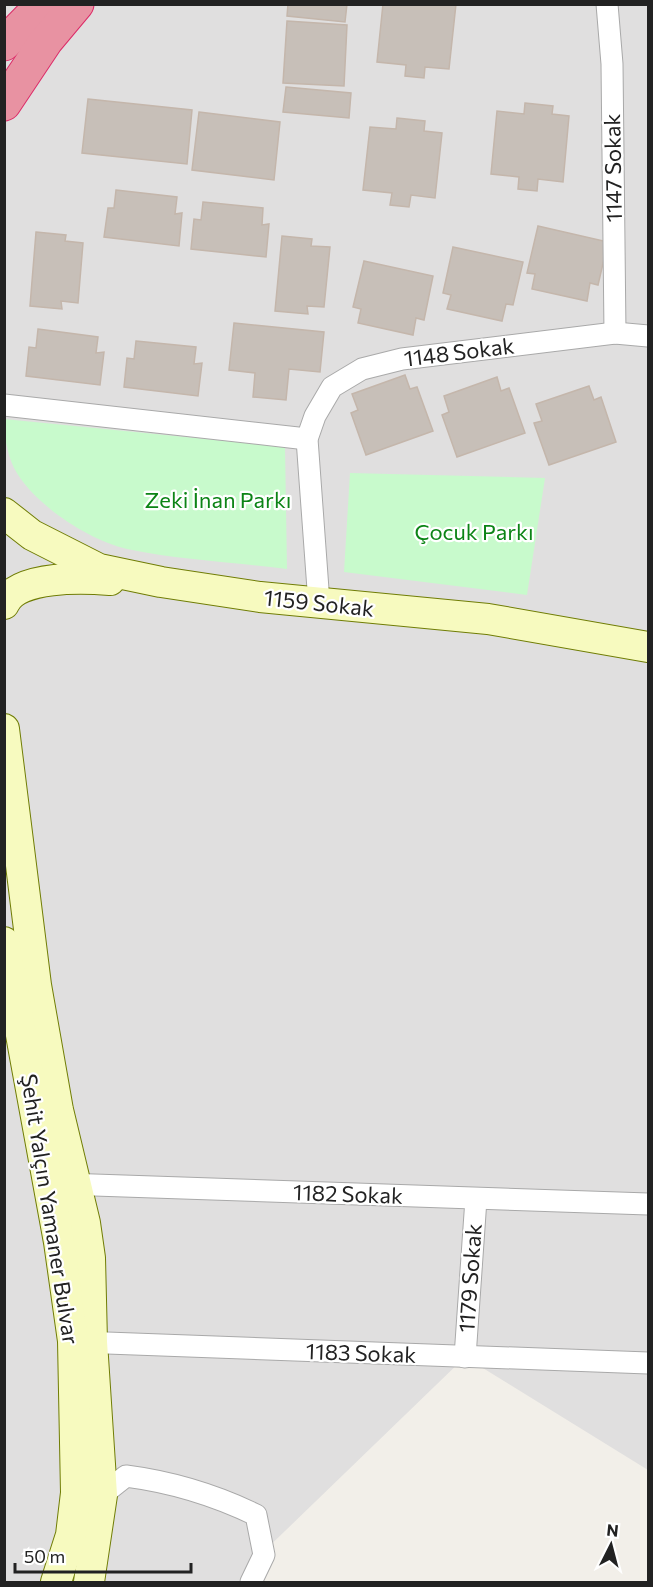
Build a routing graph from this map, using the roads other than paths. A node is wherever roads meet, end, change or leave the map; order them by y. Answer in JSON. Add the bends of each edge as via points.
{"nodes":[{"id":1,"x":43,"y":4,"type":"edge"},
{"id":2,"x":77,"y":4,"type":"edge"},
{"id":3,"x":607,"y":4,"type":"edge"},
{"id":4,"x":4,"y":44,"type":"edge"},
{"id":5,"x":4,"y":104,"type":"edge"},
{"id":6,"x":615,"y":333,"type":"junction"},
{"id":7,"x":648,"y":336,"type":"edge"},
{"id":8,"x":4,"y":405,"type":"edge"},
{"id":9,"x":307,"y":439,"type":"junction"},
{"id":10,"x":4,"y":513,"type":"edge"},
{"id":11,"x":161,"y":582,"type":"junction"},
{"id":12,"x":318,"y":603,"type":"junction"},
{"id":13,"x":4,"y":604,"type":"edge"},
{"id":14,"x":648,"y":647,"type":"edge"},
{"id":15,"x":4,"y":729,"type":"edge"},
{"id":16,"x":11,"y":838,"type":"edge"},
{"id":17,"x":4,"y":942,"type":"edge"},
{"id":18,"x":62,"y":1185,"type":"junction"},
{"id":19,"x":476,"y":1199,"type":"junction"},
{"id":20,"x":648,"y":1204,"type":"edge"},
{"id":21,"x":83,"y":1342,"type":"junction"},
{"id":22,"x":465,"y":1357,"type":"junction"},
{"id":23,"x":648,"y":1363,"type":"edge"},
{"id":24,"x":89,"y":1494,"type":"junction"},
{"id":25,"x":56,"y":1582,"type":"edge"},
{"id":26,"x":89,"y":1582,"type":"edge"},
{"id":27,"x":251,"y":1582,"type":"edge"}],
"edges":[{"from":1,"to":4,"type":"highway"},
{"from":2,"to":5,"type":"highway","via":[[46,41]]},
{"from":3,"to":6,"type":"street","name":"1147 Sokak","via":[[612,64]]},
{"from":6,"to":7,"type":"street","name":"1148 Sokak"},
{"from":6,"to":9,"type":"street","name":"1148 Sokak","via":[[402,359],[362,369],[332,387]]},
{"from":8,"to":9,"type":"street"},
{"from":9,"to":12,"type":"street","name":"1148 Sokak"},
{"from":10,"to":11,"type":"street","name":"1159 Sokak","via":[[32,535],[99,569]]},
{"from":11,"to":12,"type":"street","name":"1159 Sokak"},
{"from":11,"to":13,"type":"street","via":[[63,579],[36,583]]},
{"from":12,"to":14,"type":"street","name":"1159 Sokak","via":[[488,619]]},
{"from":15,"to":16,"type":"street"},
{"from":16,"to":18,"type":"street","via":[[58,1110]]},
{"from":17,"to":18,"type":"street","name":"Şehit Yalçın Yamaner Bulvar"},
{"from":18,"to":19,"type":"street","name":"1182 Sokak"},
{"from":18,"to":21,"type":"street","name":"Şehit Yalçın Yamaner Bulvar"},
{"from":19,"to":20,"type":"street","name":"1182 Sokak"},
{"from":19,"to":22,"type":"street","name":"1179 Sokak"},
{"from":21,"to":22,"type":"street","name":"1183 Sokak"},
{"from":21,"to":24,"type":"street","name":"Şehit Yalçın Yamaner Bulvar"},
{"from":22,"to":23,"type":"street","name":"1183 Sokak"},
{"from":24,"to":25,"type":"street","name":"Şehit Yalçın Yamaner Bulvar"},
{"from":24,"to":26,"type":"street"},
{"from":24,"to":27,"type":"street","via":[[126,1476],[170,1482],[228,1501],[256,1515],[264,1555]]}]}
